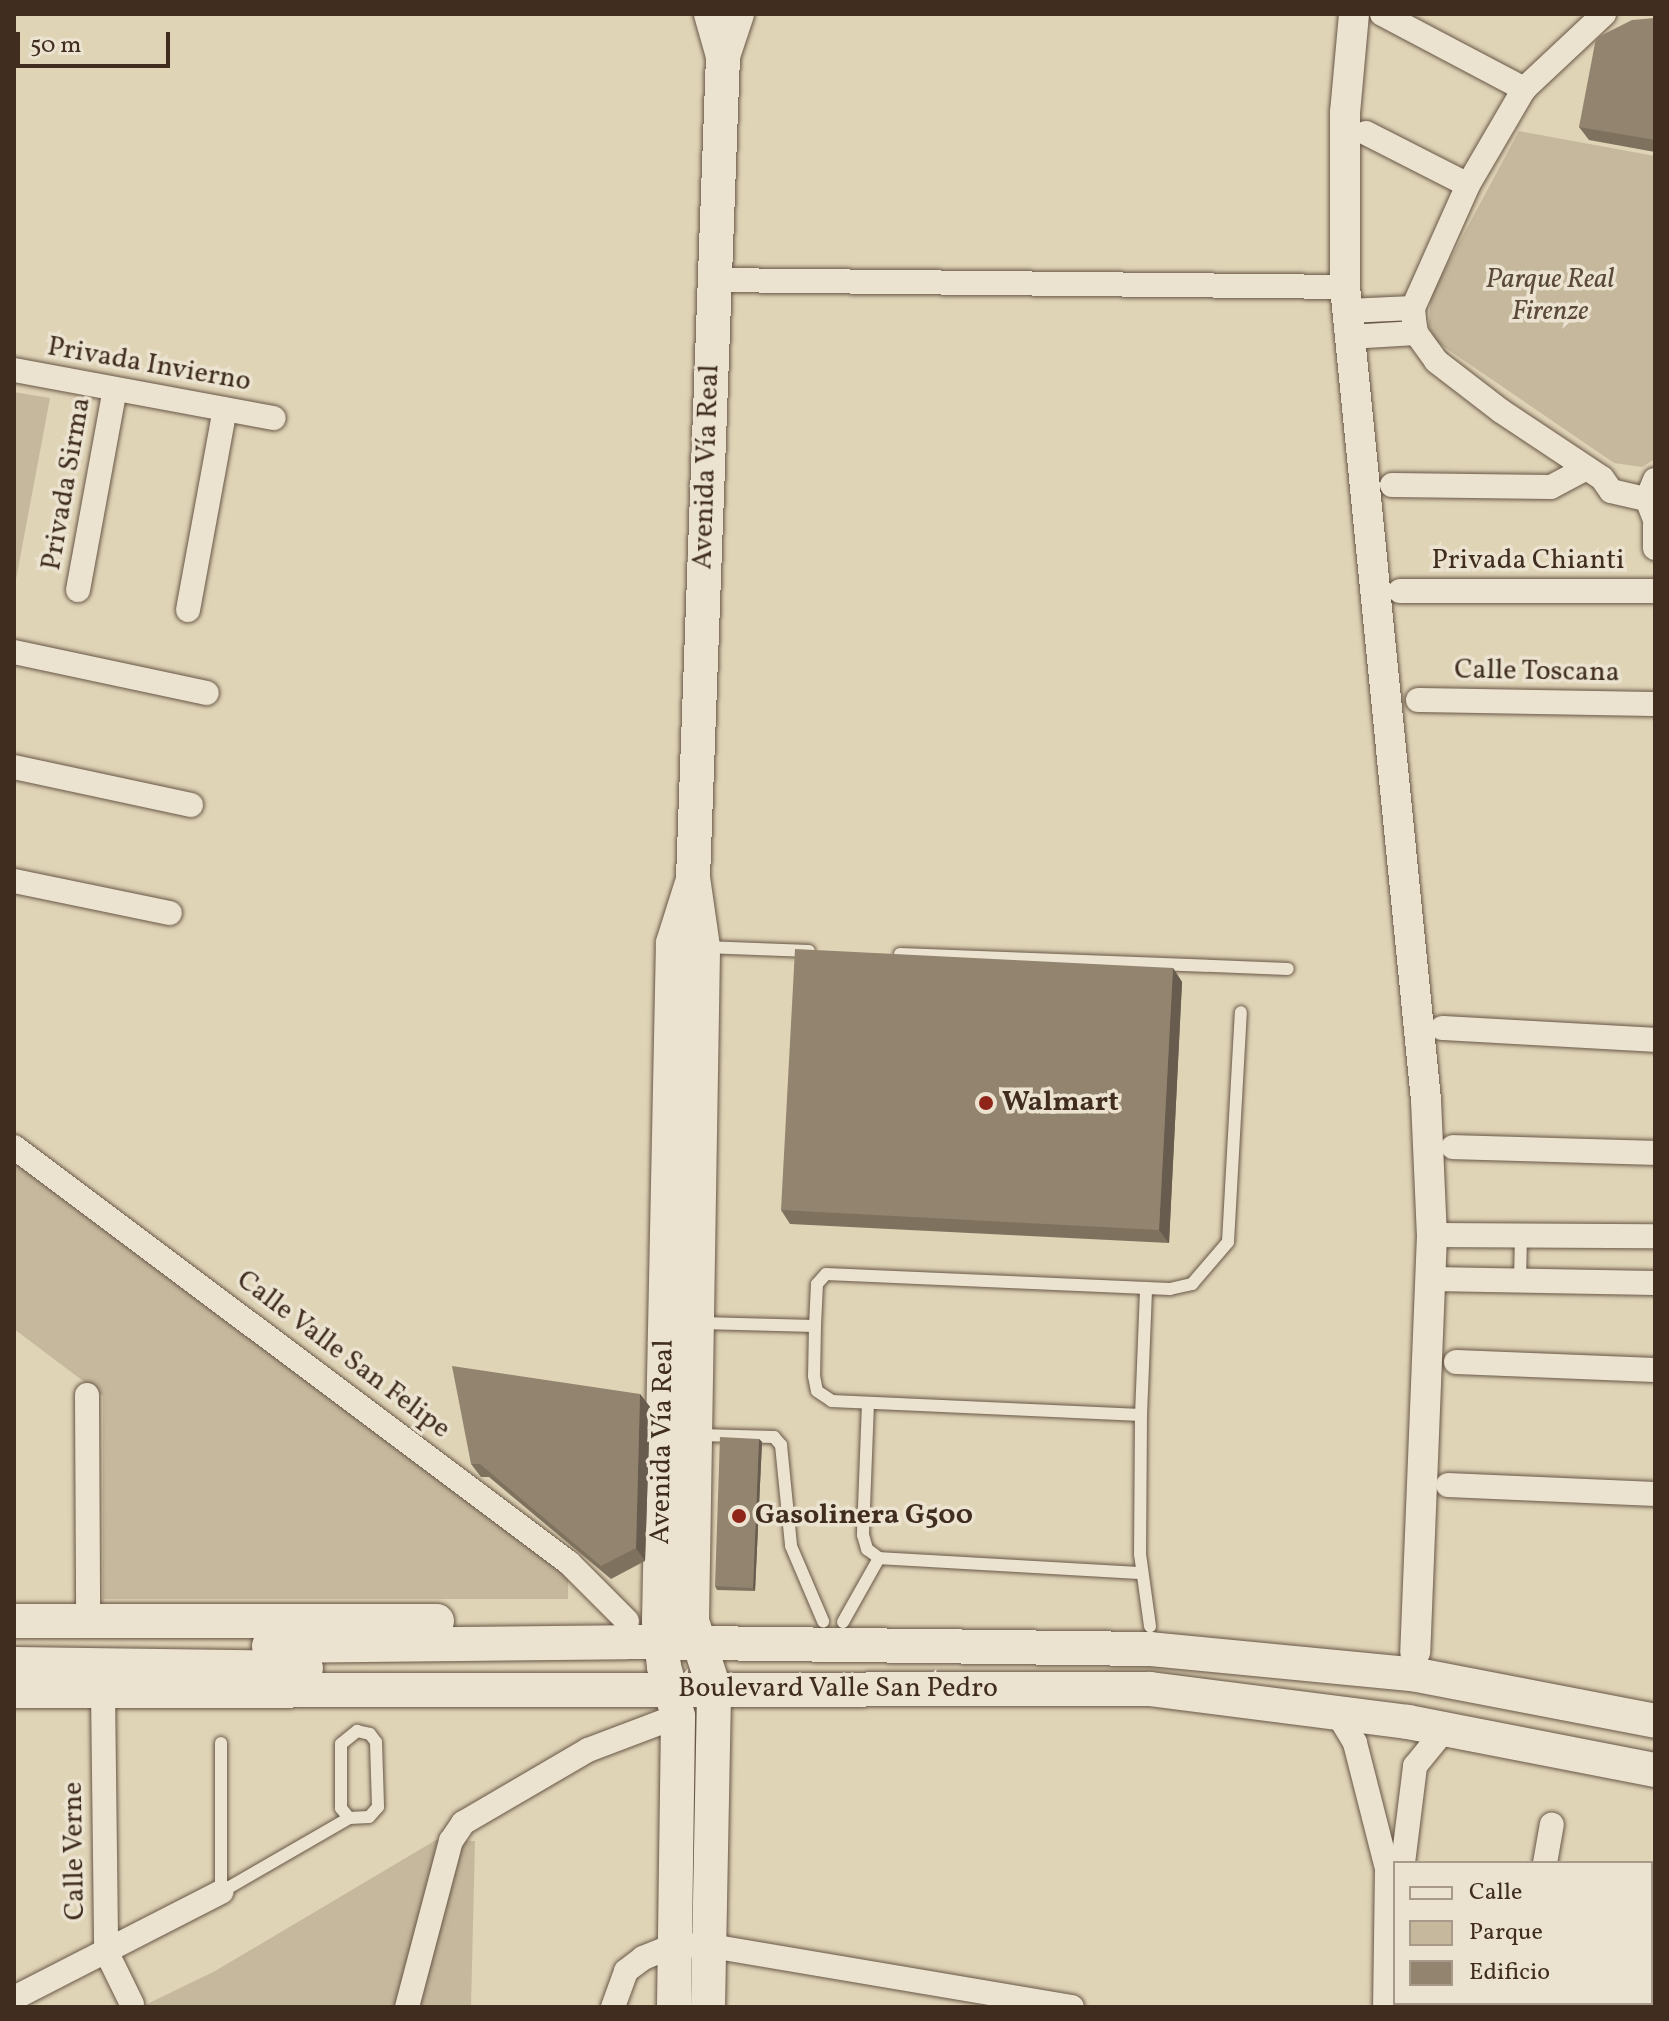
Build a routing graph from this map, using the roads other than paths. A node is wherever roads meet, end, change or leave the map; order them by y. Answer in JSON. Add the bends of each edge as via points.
{"nodes":[{"id":1,"x":711,"y":14,"type":"edge"},
{"id":2,"x":737,"y":14,"type":"edge"},
{"id":3,"x":1354,"y":14,"type":"edge"},
{"id":4,"x":1382,"y":14,"type":"edge"},
{"id":5,"x":1613,"y":20,"type":"edge"},
{"id":6,"x":723,"y":56,"type":"junction"},
{"id":7,"x":1524,"y":89,"type":"junction"},
{"id":8,"x":1366,"y":133,"type":"dead end"},
{"id":9,"x":1468,"y":185,"type":"junction"},
{"id":10,"x":713,"y":280,"type":"junction"},
{"id":11,"x":1413,"y":308,"type":"junction"},
{"id":12,"x":1347,"y":312,"type":"junction"},
{"id":13,"x":1416,"y":333,"type":"junction"},
{"id":14,"x":14,"y":370,"type":"edge"},
{"id":15,"x":115,"y":389,"type":"junction"},
{"id":16,"x":225,"y":409,"type":"junction"},
{"id":17,"x":274,"y":418,"type":"dead end"},
{"id":18,"x":1594,"y":473,"type":"junction"},
{"id":19,"x":1392,"y":485,"type":"dead end"},
{"id":20,"x":1653,"y":502,"type":"edge"},
{"id":21,"x":1655,"y":548,"type":"edge"},
{"id":22,"x":78,"y":590,"type":"dead end"},
{"id":23,"x":1400,"y":591,"type":"dead end"},
{"id":24,"x":1655,"y":591,"type":"edge"},
{"id":25,"x":188,"y":610,"type":"dead end"},
{"id":26,"x":14,"y":652,"type":"edge"},
{"id":27,"x":207,"y":693,"type":"dead end"},
{"id":28,"x":1418,"y":700,"type":"dead end"},
{"id":29,"x":1655,"y":704,"type":"edge"},
{"id":30,"x":14,"y":767,"type":"edge"},
{"id":31,"x":191,"y":805,"type":"dead end"},
{"id":32,"x":14,"y":881,"type":"edge"},
{"id":33,"x":170,"y":913,"type":"dead end"},
{"id":34,"x":688,"y":945,"type":"junction"},
{"id":35,"x":830,"y":952,"type":"edge"},
{"id":36,"x":877,"y":953,"type":"edge"},
{"id":37,"x":1288,"y":969,"type":"dead end"},
{"id":38,"x":1241,"y":1012,"type":"dead end"},
{"id":39,"x":1442,"y":1028,"type":"dead end"},
{"id":40,"x":1655,"y":1040,"type":"edge"},
{"id":41,"x":14,"y":1147,"type":"edge"},
{"id":42,"x":1453,"y":1147,"type":"dead end"},
{"id":43,"x":1655,"y":1153,"type":"edge"},
{"id":44,"x":1432,"y":1235,"type":"junction"},
{"id":45,"x":1521,"y":1235,"type":"junction"},
{"id":46,"x":1655,"y":1236,"type":"edge"},
{"id":47,"x":1432,"y":1279,"type":"junction"},
{"id":48,"x":1520,"y":1280,"type":"junction"},
{"id":49,"x":1655,"y":1283,"type":"edge"},
{"id":50,"x":1146,"y":1288,"type":"junction"},
{"id":51,"x":680,"y":1324,"type":"junction"},
{"id":52,"x":815,"y":1326,"type":"junction"},
{"id":53,"x":1456,"y":1362,"type":"dead end"},
{"id":54,"x":1655,"y":1370,"type":"edge"},
{"id":55,"x":87,"y":1395,"type":"dead end"},
{"id":56,"x":868,"y":1403,"type":"junction"},
{"id":57,"x":1141,"y":1415,"type":"junction"},
{"id":58,"x":693,"y":1435,"type":"junction"},
{"id":59,"x":1448,"y":1485,"type":"dead end"},
{"id":60,"x":1655,"y":1494,"type":"edge"},
{"id":61,"x":879,"y":1558,"type":"junction"},
{"id":62,"x":1142,"y":1573,"type":"junction"},
{"id":63,"x":14,"y":1621,"type":"edge"},
{"id":64,"x":88,"y":1621,"type":"junction"},
{"id":65,"x":833,"y":1622,"type":"junction"},
{"id":66,"x":1150,"y":1626,"type":"junction"},
{"id":67,"x":14,"y":1644,"type":"edge"},
{"id":68,"x":1415,"y":1652,"type":"junction"},
{"id":69,"x":297,"y":1657,"type":"junction"},
{"id":70,"x":676,"y":1657,"type":"junction"},
{"id":71,"x":14,"y":1664,"type":"edge"},
{"id":72,"x":14,"y":1691,"type":"edge"},
{"id":73,"x":103,"y":1691,"type":"junction"},
{"id":74,"x":1655,"y":1698,"type":"edge"},
{"id":75,"x":1336,"y":1711,"type":"junction"},
{"id":76,"x":1655,"y":1721,"type":"edge"},
{"id":77,"x":1446,"y":1728,"type":"junction"},
{"id":78,"x":221,"y":1743,"type":"dead end"},
{"id":79,"x":1655,"y":1747,"type":"edge"},
{"id":80,"x":1655,"y":1770,"type":"edge"},
{"id":81,"x":349,"y":1818,"type":"junction"},
{"id":82,"x":1552,"y":1825,"type":"dead end"},
{"id":83,"x":1403,"y":1861,"type":"edge"},
{"id":84,"x":1545,"y":1861,"type":"edge"},
{"id":85,"x":221,"y":1892,"type":"junction"},
{"id":86,"x":675,"y":1945,"type":"junction"},
{"id":87,"x":711,"y":1946,"type":"junction"},
{"id":88,"x":106,"y":1951,"type":"junction"},
{"id":89,"x":14,"y":1998,"type":"edge"},
{"id":90,"x":132,"y":2004,"type":"dead end"},
{"id":91,"x":407,"y":2007,"type":"edge"},
{"id":92,"x":613,"y":2007,"type":"edge"},
{"id":93,"x":674,"y":2007,"type":"edge"},
{"id":94,"x":708,"y":2007,"type":"edge"},
{"id":95,"x":1072,"y":2007,"type":"edge"},
{"id":96,"x":1385,"y":2007,"type":"edge"}],
"edges":[{"from":1,"to":6,"type":"main road"},
{"from":2,"to":6,"type":"main road"},
{"from":3,"to":12,"type":"street","via":[[1345,112]]},
{"from":4,"to":7,"type":"street"},
{"from":5,"to":7,"type":"street"},
{"from":6,"to":10,"type":"main road","name":"Avenida Vía Real"},
{"from":7,"to":9,"type":"street"},
{"from":8,"to":9,"type":"street"},
{"from":9,"to":11,"type":"street"},
{"from":10,"to":12,"type":"street"},
{"from":10,"to":34,"type":"main road","name":"Avenida Vía Real"},
{"from":11,"to":12,"type":"street"},
{"from":11,"to":13,"type":"street"},
{"from":12,"to":13,"type":"street"},
{"from":12,"to":44,"type":"street","via":[[1426,1100]]},
{"from":13,"to":18,"type":"street","via":[[1436,361]]},
{"from":14,"to":15,"type":"street","name":"Privada Invierno"},
{"from":15,"to":16,"type":"street","name":"Privada Invierno"},
{"from":15,"to":22,"type":"street","name":"Privada Sirma"},
{"from":16,"to":17,"type":"street","name":"Privada Invierno"},
{"from":16,"to":25,"type":"street"},
{"from":18,"to":19,"type":"street","via":[[1551,487]]},
{"from":18,"to":20,"type":"street","via":[[1611,491]]},
{"from":20,"to":21,"type":"street"},
{"from":23,"to":24,"type":"street","name":"Privada Chianti"},
{"from":26,"to":27,"type":"street"},
{"from":28,"to":29,"type":"street","name":"Calle Toscana"},
{"from":30,"to":31,"type":"street"},
{"from":32,"to":33,"type":"street"},
{"from":34,"to":35,"type":"lane"},
{"from":34,"to":51,"type":"main road","name":"Avenida Vía Real"},
{"from":36,"to":37,"type":"lane"},
{"from":38,"to":50,"type":"lane","via":[[1228,1242],[1192,1284]]},
{"from":39,"to":40,"type":"street"},
{"from":41,"to":70,"type":"street","name":"Calle Valle San Felipe","via":[[487,1490]]},
{"from":42,"to":43,"type":"street"},
{"from":44,"to":45,"type":"street"},
{"from":44,"to":47,"type":"street"},
{"from":45,"to":46,"type":"street"},
{"from":45,"to":48,"type":"lane"},
{"from":47,"to":48,"type":"street"},
{"from":47,"to":68,"type":"street"},
{"from":48,"to":49,"type":"street"},
{"from":50,"to":52,"type":"lane","via":[[826,1274],[817,1284]]},
{"from":50,"to":57,"type":"lane"},
{"from":51,"to":52,"type":"lane"},
{"from":51,"to":58,"type":"main road","name":"Avenida Vía Real"},
{"from":51,"to":70,"type":"main road","name":"Avenida Vía Real"},
{"from":52,"to":56,"type":"lane","via":[[817,1391],[832,1401]]},
{"from":53,"to":54,"type":"street"},
{"from":55,"to":64,"type":"street"},
{"from":56,"to":57,"type":"lane"},
{"from":56,"to":61,"type":"lane","via":[[863,1535],[867,1549]]},
{"from":57,"to":62,"type":"lane"},
{"from":58,"to":65,"type":"lane","via":[[774,1437],[781,1445],[791,1546]]},
{"from":58,"to":70,"type":"main road","name":"Avenida Vía Real"},
{"from":59,"to":60,"type":"street"},
{"from":61,"to":62,"type":"lane"},
{"from":61,"to":65,"type":"lane"},
{"from":62,"to":66,"type":"lane"},
{"from":63,"to":64,"type":"main road","name":"Boulevard Valle San Pedro"},
{"from":64,"to":69,"type":"main road","name":"Boulevard Valle San Pedro"},
{"from":65,"to":66,"type":"main road","name":"Boulevard Valle San Pedro"},
{"from":65,"to":70,"type":"main road","name":"Boulevard Valle San Pedro"},
{"from":66,"to":68,"type":"main road","name":"Boulevard Valle San Pedro","via":[[1283,1634]]},
{"from":67,"to":69,"type":"main road","name":"Boulevard Valle San Pedro"},
{"from":68,"to":74,"type":"main road","name":"Boulevard Valle San Pedro"},
{"from":69,"to":70,"type":"main road","name":"Boulevard Valle San Pedro"},
{"from":69,"to":70,"type":"main road","name":"Boulevard Valle San Pedro"},
{"from":69,"to":71,"type":"main road","name":"Boulevard Valle San Pedro"},
{"from":69,"to":73,"type":"main road","name":"Boulevard Valle San Pedro"},
{"from":70,"to":75,"type":"main road","name":"Boulevard Valle San Pedro","via":[[1150,1689]]},
{"from":70,"to":76,"type":"main road","name":"Boulevard Valle San Pedro","via":[[1150,1649],[1280,1657],[1412,1674]]},
{"from":70,"to":79,"type":"main road","name":"Boulevard Valle San Pedro","via":[[1164,1672],[1410,1698]]},
{"from":70,"to":86,"type":"main road","name":"Avenida Vía Real"},
{"from":70,"to":87,"type":"main road","name":"Avenida Vía Real"},
{"from":70,"to":91,"type":"street","via":[[588,1750],[463,1823],[451,1841]]},
{"from":72,"to":73,"type":"main road","name":"Boulevard Valle San Pedro"},
{"from":73,"to":88,"type":"street","name":"Calle Verne"},
{"from":75,"to":77,"type":"main road","name":"Boulevard Valle San Pedro"},
{"from":75,"to":96,"type":"street","via":[[1355,1743],[1387,1869]]},
{"from":77,"to":80,"type":"main road","name":"Boulevard Valle San Pedro"},
{"from":77,"to":83,"type":"street","via":[[1415,1766]]},
{"from":78,"to":85,"type":"lane"},
{"from":81,"to":81,"type":"lane","via":[[369,1817],[378,1807],[376,1742],[357,1731],[341,1744],[341,1808]]},
{"from":81,"to":85,"type":"lane"},
{"from":82,"to":84,"type":"street"},
{"from":85,"to":88,"type":"street"},
{"from":86,"to":87,"type":"street"},
{"from":86,"to":92,"type":"street","via":[[626,1971]]},
{"from":86,"to":93,"type":"main road","name":"Avenida Vía Real"},
{"from":87,"to":94,"type":"main road","name":"Avenida Vía Real"},
{"from":87,"to":95,"type":"street"},
{"from":88,"to":89,"type":"street"},
{"from":88,"to":90,"type":"street","name":"Calle Verne"}]}
